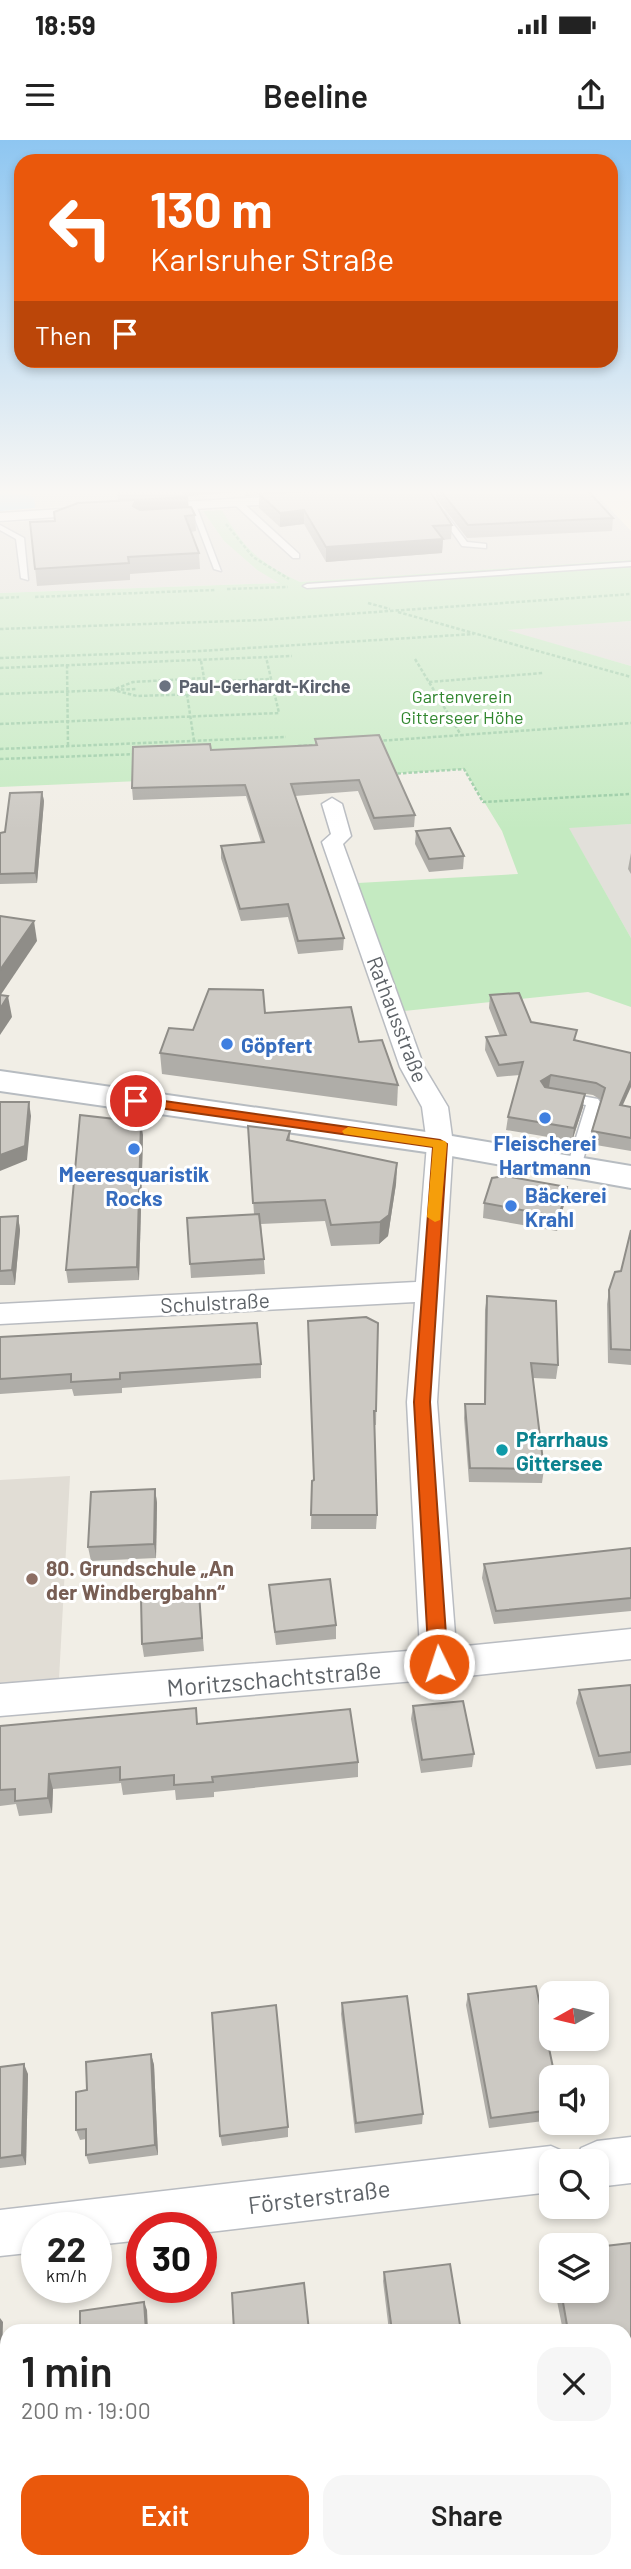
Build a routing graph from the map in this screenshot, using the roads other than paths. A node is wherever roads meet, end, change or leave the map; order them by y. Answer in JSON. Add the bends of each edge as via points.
{"nodes":[{"id":1,"x":332,"y":804,"type":"dead end"},
{"id":2,"x":0,"y":1081,"type":"edge"},
{"id":3,"x":549,"y":1094,"type":"edge"},
{"id":4,"x":440,"y":1144,"type":"junction"},
{"id":5,"x":574,"y":1167,"type":"junction"},
{"id":6,"x":631,"y":1177,"type":"edge"},
{"id":7,"x":429,"y":1291,"type":"junction"},
{"id":8,"x":0,"y":1314,"type":"edge"},
{"id":9,"x":631,"y":1644,"type":"edge"},
{"id":10,"x":439,"y":1664,"type":"junction"},
{"id":11,"x":0,"y":1700,"type":"edge"},
{"id":12,"x":631,"y":2160,"type":"edge"},
{"id":13,"x":609,"y":2163,"type":"edge"},
{"id":14,"x":539,"y":2170,"type":"edge"},
{"id":15,"x":112,"y":2220,"type":"edge"},
{"id":16,"x":21,"y":2231,"type":"edge"},
{"id":17,"x":0,"y":2233,"type":"edge"}],
"edges":[{"from":1,"to":4,"type":"street","name":"Rathausstraße","via":[[341,836],[332,842],[412,1067],[435,1107]]},
{"from":2,"to":4,"type":"street"},
{"from":3,"to":5,"type":"lane","via":[[593,1102]]},
{"from":4,"to":5,"type":"street"},
{"from":4,"to":7,"type":"street","name":"Rathausstraße"},
{"from":5,"to":6,"type":"street"},
{"from":7,"to":8,"type":"street","name":"Schulstraße"},
{"from":7,"to":10,"type":"street","name":"Rathausstraße","via":[[422,1402]]},
{"from":9,"to":10,"type":"street","name":"Moritzschachtstraße"},
{"from":10,"to":11,"type":"street","name":"Moritzschachtstraße"},
{"from":12,"to":13,"type":"street"},
{"from":14,"to":15,"type":"street","name":"Försterstraße"},
{"from":16,"to":17,"type":"street"}]}
